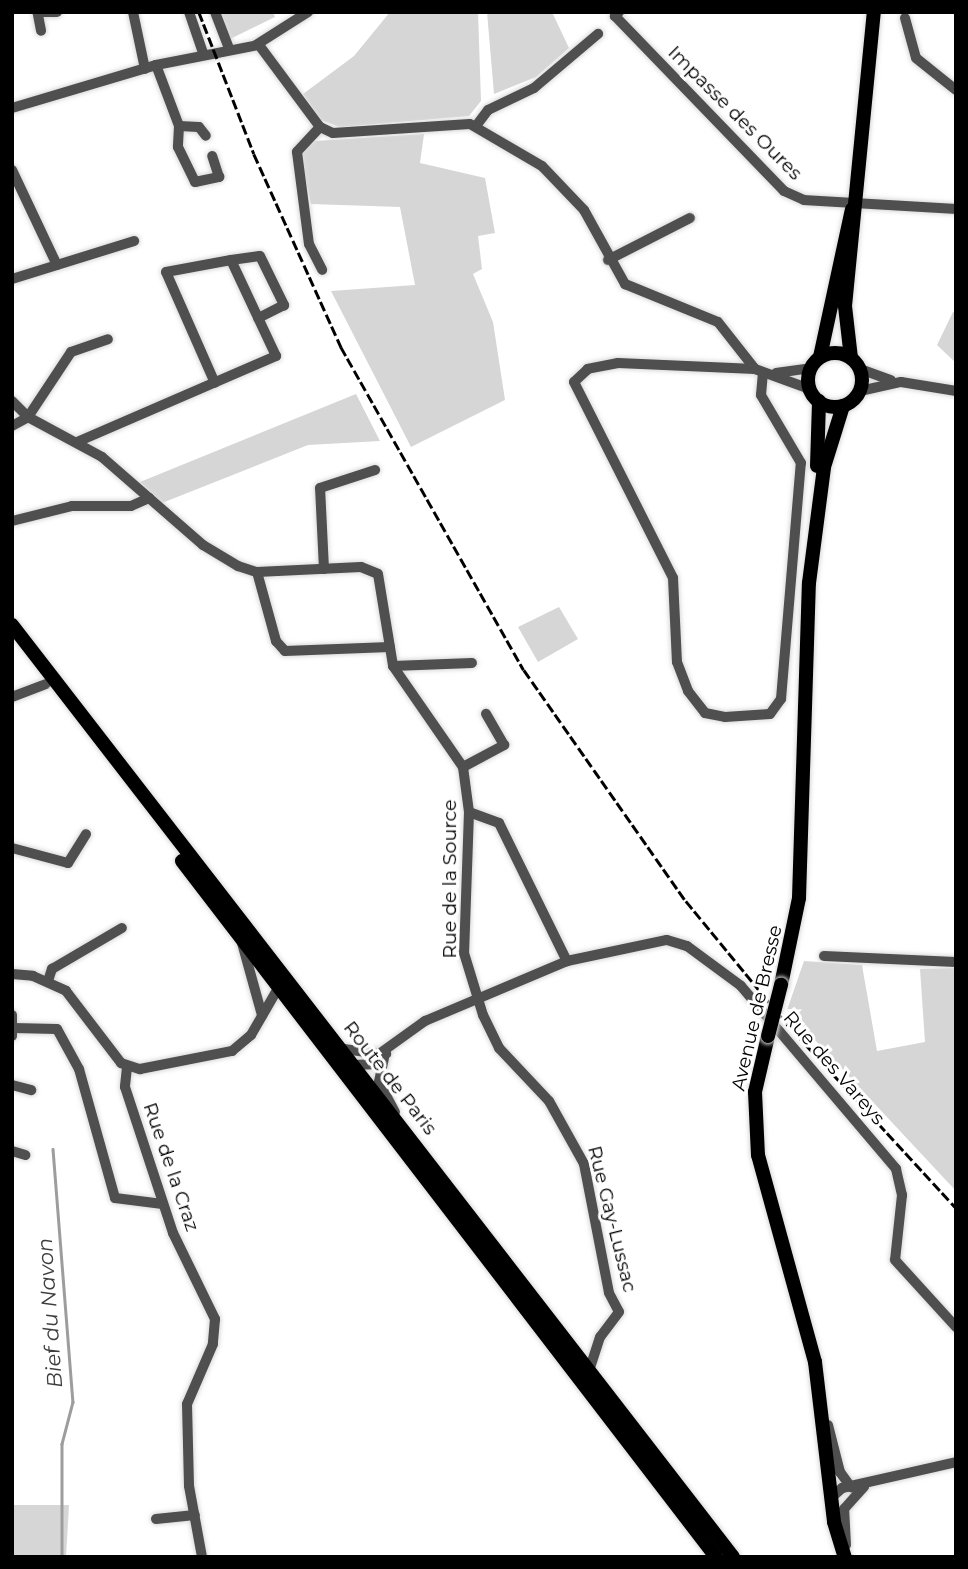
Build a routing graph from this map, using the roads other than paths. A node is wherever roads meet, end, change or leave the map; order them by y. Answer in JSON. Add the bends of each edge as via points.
{"nodes":[{"id":1,"x":57,"y":12,"type":"edge"},
{"id":2,"x":133,"y":12,"type":"edge"},
{"id":3,"x":189,"y":12,"type":"edge"},
{"id":4,"x":215,"y":12,"type":"edge"},
{"id":5,"x":309,"y":12,"type":"edge"},
{"id":6,"x":619,"y":12,"type":"edge"},
{"id":7,"x":874,"y":12,"type":"edge"},
{"id":8,"x":37,"y":14,"type":"edge"},
{"id":9,"x":905,"y":18,"type":"dead end"},
{"id":10,"x":41,"y":31,"type":"dead end"},
{"id":11,"x":598,"y":34,"type":"dead end"},
{"id":12,"x":256,"y":44,"type":"junction"},
{"id":13,"x":229,"y":48,"type":"junction"},
{"id":14,"x":203,"y":53,"type":"junction"},
{"id":15,"x":151,"y":67,"type":"junction"},
{"id":16,"x":956,"y":90,"type":"edge"},
{"id":17,"x":12,"y":108,"type":"edge"},
{"id":18,"x":179,"y":126,"type":"junction"},
{"id":19,"x":475,"y":126,"type":"junction"},
{"id":20,"x":320,"y":127,"type":"junction"},
{"id":21,"x":206,"y":136,"type":"dead end"},
{"id":22,"x":212,"y":156,"type":"dead end"},
{"id":23,"x":12,"y":170,"type":"edge"},
{"id":24,"x":853,"y":205,"type":"junction"},
{"id":25,"x":956,"y":209,"type":"edge"},
{"id":26,"x":690,"y":218,"type":"dead end"},
{"id":27,"x":134,"y":241,"type":"dead end"},
{"id":28,"x":231,"y":260,"type":"junction"},
{"id":29,"x":608,"y":260,"type":"junction"},
{"id":30,"x":57,"y":265,"type":"junction"},
{"id":31,"x":322,"y":270,"type":"dead end"},
{"id":32,"x":12,"y":279,"type":"edge"},
{"id":33,"x":258,"y":318,"type":"junction"},
{"id":34,"x":108,"y":339,"type":"dead end"},
{"id":35,"x":816,"y":363,"type":"junction"},
{"id":36,"x":855,"y":363,"type":"junction"},
{"id":37,"x":759,"y":371,"type":"junction"},
{"id":38,"x":901,"y":382,"type":"junction"},
{"id":39,"x":215,"y":383,"type":"junction"},
{"id":40,"x":810,"y":389,"type":"junction"},
{"id":41,"x":860,"y":391,"type":"junction"},
{"id":42,"x":956,"y":391,"type":"edge"},
{"id":43,"x":12,"y":401,"type":"edge"},
{"id":44,"x":819,"y":401,"type":"junction"},
{"id":45,"x":843,"y":406,"type":"junction"},
{"id":46,"x":28,"y":417,"type":"junction"},
{"id":47,"x":12,"y":426,"type":"edge"},
{"id":48,"x":77,"y":442,"type":"junction"},
{"id":49,"x":375,"y":470,"type":"dead end"},
{"id":50,"x":149,"y":498,"type":"junction"},
{"id":51,"x":12,"y":520,"type":"edge"},
{"id":52,"x":814,"y":542,"type":"junction"},
{"id":53,"x":324,"y":569,"type":"junction"},
{"id":54,"x":257,"y":572,"type":"junction"},
{"id":55,"x":12,"y":625,"type":"edge"},
{"id":56,"x":12,"y":641,"type":"edge"},
{"id":57,"x":390,"y":647,"type":"junction"},
{"id":58,"x":472,"y":663,"type":"dead end"},
{"id":59,"x":393,"y":666,"type":"junction"},
{"id":60,"x":46,"y":684,"type":"junction"},
{"id":61,"x":12,"y":697,"type":"edge"},
{"id":62,"x":486,"y":714,"type":"dead end"},
{"id":63,"x":463,"y":767,"type":"junction"},
{"id":64,"x":470,"y":811,"type":"junction"},
{"id":65,"x":86,"y":834,"type":"dead end"},
{"id":66,"x":12,"y":848,"type":"edge"},
{"id":67,"x":122,"y":928,"type":"dead end"},
{"id":68,"x":239,"y":933,"type":"junction"},
{"id":69,"x":824,"y":956,"type":"dead end"},
{"id":70,"x":567,"y":961,"type":"junction"},
{"id":71,"x":956,"y":962,"type":"edge"},
{"id":72,"x":280,"y":965,"type":"junction"},
{"id":73,"x":12,"y":974,"type":"edge"},
{"id":74,"x":48,"y":981,"type":"junction"},
{"id":75,"x":280,"y":985,"type":"junction"},
{"id":76,"x":477,"y":998,"type":"junction"},
{"id":77,"x":306,"y":1002,"type":"junction"},
{"id":78,"x":266,"y":1011,"type":"junction"},
{"id":79,"x":12,"y":1015,"type":"edge"},
{"id":80,"x":307,"y":1019,"type":"junction"},
{"id":81,"x":13,"y":1028,"type":"edge"},
{"id":82,"x":12,"y":1036,"type":"edge"},
{"id":83,"x":338,"y":1050,"type":"junction"},
{"id":84,"x":378,"y":1057,"type":"junction"},
{"id":85,"x":359,"y":1066,"type":"junction"},
{"id":86,"x":127,"y":1067,"type":"junction"},
{"id":87,"x":355,"y":1083,"type":"junction"},
{"id":88,"x":12,"y":1085,"type":"edge"},
{"id":89,"x":31,"y":1090,"type":"dead end"},
{"id":90,"x":401,"y":1124,"type":"junction"},
{"id":91,"x":12,"y":1151,"type":"edge"},
{"id":92,"x":25,"y":1155,"type":"dead end"},
{"id":93,"x":163,"y":1204,"type":"junction"},
{"id":94,"x":956,"y":1327,"type":"edge"},
{"id":95,"x":595,"y":1346,"type":"junction"},
{"id":96,"x":578,"y":1361,"type":"junction"},
{"id":97,"x":588,"y":1374,"type":"junction"},
{"id":98,"x":818,"y":1381,"type":"junction"},
{"id":99,"x":956,"y":1462,"type":"edge"},
{"id":100,"x":851,"y":1487,"type":"junction"},
{"id":101,"x":864,"y":1488,"type":"junction"},
{"id":102,"x":831,"y":1497,"type":"junction"},
{"id":103,"x":195,"y":1515,"type":"junction"},
{"id":104,"x":156,"y":1519,"type":"dead end"},
{"id":105,"x":202,"y":1557,"type":"edge"},
{"id":106,"x":716,"y":1557,"type":"edge"},
{"id":107,"x":733,"y":1557,"type":"edge"},
{"id":108,"x":846,"y":1557,"type":"edge"}],
"edges":[{"from":1,"to":8,"type":"street"},
{"from":2,"to":15,"type":"street"},
{"from":3,"to":14,"type":"street"},
{"from":4,"to":13,"type":"street"},
{"from":5,"to":12,"type":"street"},
{"from":6,"to":24,"type":"street","name":"Impasse des Oures","via":[[615,16],[784,191],[804,200]]},
{"from":7,"to":24,"type":"main road"},
{"from":8,"to":10,"type":"street"},
{"from":9,"to":16,"type":"street","via":[[916,58]]},
{"from":11,"to":19,"type":"street","via":[[534,88],[488,110]]},
{"from":12,"to":13,"type":"street"},
{"from":12,"to":20,"type":"street"},
{"from":13,"to":14,"type":"street"},
{"from":14,"to":15,"type":"street"},
{"from":15,"to":17,"type":"street"},
{"from":15,"to":18,"type":"street"},
{"from":18,"to":21,"type":"street","via":[[199,127]]},
{"from":18,"to":22,"type":"street","via":[[178,148],[195,182],[219,177]]},
{"from":19,"to":20,"type":"street","via":[[333,133]]},
{"from":19,"to":29,"type":"street","via":[[558,178],[584,210]]},
{"from":20,"to":31,"type":"street","via":[[297,152],[309,244]]},
{"from":23,"to":30,"type":"street"},
{"from":24,"to":25,"type":"street"},
{"from":24,"to":35,"type":"main road"},
{"from":24,"to":36,"type":"main road","via":[[844,329]]},
{"from":26,"to":29,"type":"street"},
{"from":27,"to":30,"type":"street"},
{"from":28,"to":33,"type":"street"},
{"from":28,"to":33,"type":"street","via":[[260,256],[284,305]]},
{"from":28,"to":39,"type":"street","via":[[166,272]]},
{"from":29,"to":37,"type":"street","via":[[625,284],[725,326]]},
{"from":30,"to":32,"type":"street"},
{"from":33,"to":39,"type":"street","via":[[276,356]]},
{"from":34,"to":46,"type":"street","via":[[71,352]]},
{"from":35,"to":36,"type":"main road"},
{"from":35,"to":37,"type":"street"},
{"from":35,"to":40,"type":"main road"},
{"from":36,"to":38,"type":"street"},
{"from":36,"to":41,"type":"main road"},
{"from":37,"to":37,"type":"street","via":[[618,363],[588,369],[574,382],[673,578],[677,662],[688,691],[705,713],[725,717],[770,714],[781,699],[801,463],[761,395]]},
{"from":37,"to":40,"type":"street"},
{"from":38,"to":41,"type":"street"},
{"from":38,"to":42,"type":"street"},
{"from":39,"to":48,"type":"street"},
{"from":40,"to":44,"type":"main road"},
{"from":41,"to":45,"type":"main road"},
{"from":43,"to":46,"type":"street","name":"Rue de la Source"},
{"from":44,"to":45,"type":"main road"},
{"from":44,"to":52,"type":"main road","name":"Avenue de Bresse"},
{"from":45,"to":52,"type":"main road","name":"Avenue de Bresse","via":[[824,467]]},
{"from":46,"to":47,"type":"street"},
{"from":46,"to":48,"type":"street","name":"Rue de la Source"},
{"from":48,"to":50,"type":"street","name":"Rue de la Source"},
{"from":49,"to":53,"type":"street","via":[[320,488]]},
{"from":50,"to":51,"type":"street","via":[[131,506],[100,503]]},
{"from":50,"to":54,"type":"street","name":"Rue de la Source","via":[[202,545]]},
{"from":52,"to":98,"type":"main road","name":"Avenue de Bresse","bridge":true,"via":[[799,898],[755,1093],[758,1155]]},
{"from":53,"to":54,"type":"street","name":"Rue de la Source"},
{"from":53,"to":57,"type":"street","name":"Rue de la Source","via":[[361,567],[378,574]]},
{"from":54,"to":57,"type":"street","via":[[276,641],[285,651]]},
{"from":55,"to":72,"type":"main road","name":"Route de Paris","via":[[133,787]]},
{"from":56,"to":60,"type":"main road","name":"Route de Paris"},
{"from":57,"to":59,"type":"street","name":"Rue de la Source"},
{"from":58,"to":59,"type":"street"},
{"from":59,"to":63,"type":"street","name":"Rue de la Source"},
{"from":60,"to":61,"type":"street"},
{"from":60,"to":68,"type":"main road","name":"Route de Paris"},
{"from":62,"to":63,"type":"street","via":[[504,745]]},
{"from":63,"to":64,"type":"street","name":"Rue de la Source"},
{"from":64,"to":70,"type":"street","via":[[499,823]]},
{"from":64,"to":76,"type":"street","name":"Rue de la Source","via":[[464,953]]},
{"from":65,"to":66,"type":"street","via":[[68,863]]},
{"from":67,"to":74,"type":"street","via":[[52,970]]},
{"from":68,"to":75,"type":"main road","name":"Route de Paris"},
{"from":68,"to":78,"type":"street"},
{"from":69,"to":71,"type":"street"},
{"from":70,"to":76,"type":"street","name":"Rue des Vareys"},
{"from":70,"to":94,"type":"street","name":"Rue des Vareys","via":[[676,942],[741,986],[896,1169],[902,1195],[895,1260]]},
{"from":72,"to":75,"type":"street"},
{"from":72,"to":77,"type":"main road","name":"Route de Paris"},
{"from":73,"to":74,"type":"street"},
{"from":74,"to":86,"type":"street","via":[[82,1007]]},
{"from":75,"to":77,"type":"street"},
{"from":75,"to":78,"type":"street"},
{"from":75,"to":80,"type":"main road","name":"Route de Paris"},
{"from":76,"to":84,"type":"street","name":"Rue des Vareys","via":[[411,1028]]},
{"from":76,"to":95,"type":"street","name":"Rue Gay-Lussac","via":[[499,1048],[538,1086],[580,1150],[609,1293],[619,1312]]},
{"from":77,"to":83,"type":"main road","name":"Route de Paris"},
{"from":78,"to":80,"type":"street","via":[[283,1004]]},
{"from":78,"to":86,"type":"street","via":[[241,1045],[218,1057]]},
{"from":79,"to":81,"type":"street"},
{"from":80,"to":83,"type":"main road","name":"Route de Paris"},
{"from":81,"to":82,"type":"street"},
{"from":81,"to":93,"type":"street","via":[[57,1029],[79,1069],[115,1198]]},
{"from":83,"to":84,"type":"street"},
{"from":83,"to":85,"type":"main road","name":"Route de Paris"},
{"from":83,"to":87,"type":"main road","name":"Route de Paris"},
{"from":84,"to":85,"type":"street"},
{"from":84,"to":90,"type":"street","via":[[379,1082]]},
{"from":85,"to":87,"type":"street"},
{"from":85,"to":90,"type":"main road","name":"Route de Paris"},
{"from":86,"to":93,"type":"street","name":"Rue de la Craz","via":[[125,1087]]},
{"from":87,"to":106,"type":"main road","name":"Route de Paris"},
{"from":88,"to":89,"type":"street"},
{"from":90,"to":96,"type":"main road","name":"Route de Paris"},
{"from":91,"to":92,"type":"street"},
{"from":93,"to":103,"type":"street","name":"Rue de la Craz","via":[[215,1321],[187,1404]]},
{"from":95,"to":96,"type":"street","name":"Rue Gay-Lussac"},
{"from":95,"to":97,"type":"street","name":"Rue Gay-Lussac"},
{"from":96,"to":97,"type":"main road","name":"Route de Paris"},
{"from":97,"to":107,"type":"main road","name":"Route de Paris"},
{"from":98,"to":100,"type":"street","via":[[836,1460]]},
{"from":98,"to":102,"type":"main road","name":"Avenue de Bresse"},
{"from":99,"to":101,"type":"street"},
{"from":100,"to":101,"type":"street"},
{"from":100,"to":102,"type":"street"},
{"from":101,"to":108,"type":"street","via":[[844,1509]]},
{"from":102,"to":108,"type":"main road","name":"Avenue de Bresse"},
{"from":103,"to":104,"type":"street"},
{"from":103,"to":105,"type":"street","name":"Rue de la Craz"}]}
